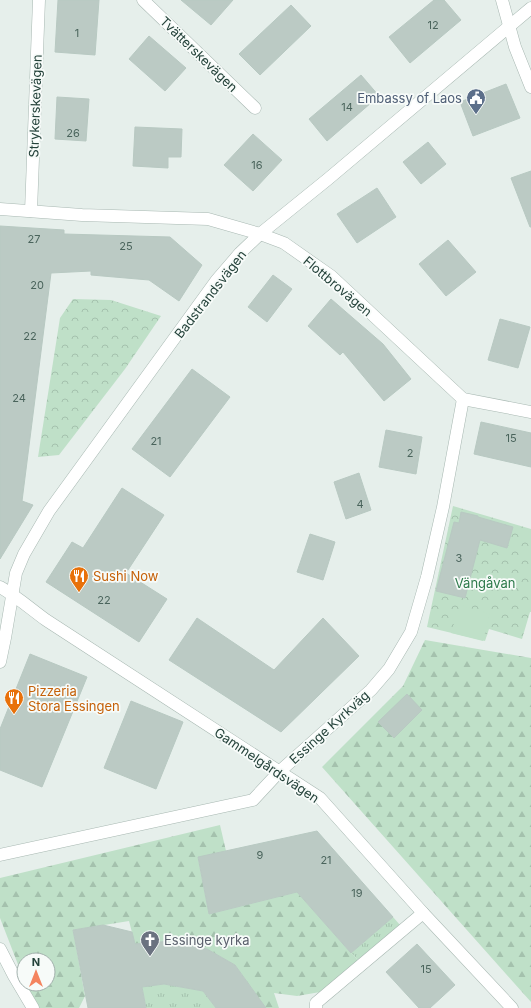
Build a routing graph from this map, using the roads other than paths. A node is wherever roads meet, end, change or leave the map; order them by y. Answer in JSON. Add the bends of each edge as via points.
{"nodes":[{"id":1,"x":39,"y":0,"type":"edge"},
{"id":2,"x":143,"y":0,"type":"edge"},
{"id":3,"x":502,"y":0,"type":"edge"},
{"id":4,"x":531,"y":8,"type":"edge"},
{"id":5,"x":510,"y":26,"type":"junction"},
{"id":6,"x":531,"y":87,"type":"edge"},
{"id":7,"x":256,"y":108,"type":"dead end"},
{"id":8,"x":0,"y":209,"type":"edge"},
{"id":9,"x":31,"y":212,"type":"junction"},
{"id":10,"x":260,"y":234,"type":"junction"},
{"id":11,"x":463,"y":399,"type":"junction"},
{"id":12,"x":531,"y":412,"type":"edge"},
{"id":13,"x":0,"y":587,"type":"edge"},
{"id":14,"x":12,"y":594,"type":"junction"},
{"id":15,"x":0,"y":662,"type":"edge"},
{"id":16,"x":279,"y":772,"type":"junction"},
{"id":17,"x":0,"y":855,"type":"edge"},
{"id":18,"x":423,"y":912,"type":"junction"},
{"id":19,"x":0,"y":949,"type":"edge"},
{"id":20,"x":316,"y":1006,"type":"edge"},
{"id":21,"x":33,"y":1008,"type":"edge"},
{"id":22,"x":512,"y":1008,"type":"edge"}],
"edges":[{"from":1,"to":9,"type":"street","name":"Strykerskevägen"},
{"from":2,"to":7,"type":"street","name":"Tvätterskevägen"},
{"from":3,"to":5,"type":"street"},
{"from":4,"to":5,"type":"street","name":"Badstrandsvägen"},
{"from":5,"to":6,"type":"street","via":[[515,47]]},
{"from":5,"to":10,"type":"street","name":"Badstrandsvägen"},
{"from":8,"to":9,"type":"street","name":"Flottbrovägen"},
{"from":9,"to":10,"type":"street","name":"Flottbrovägen","via":[[208,219]]},
{"from":10,"to":11,"type":"street","name":"Flottbrovägen","via":[[284,243],[331,276]]},
{"from":10,"to":14,"type":"street","name":"Badstrandsvägen","via":[[216,281],[49,511],[24,554],[16,573]]},
{"from":11,"to":12,"type":"street"},
{"from":11,"to":16,"type":"street","name":"Essinge Kyrkväg","via":[[443,507],[411,632],[389,669],[371,690]]},
{"from":13,"to":14,"type":"street","name":"Gammelgårdsvägen"},
{"from":14,"to":15,"type":"street","name":"Badstrandsvägen"},
{"from":14,"to":16,"type":"street","name":"Gammelgårdsvägen","via":[[46,620]]},
{"from":16,"to":17,"type":"street","name":"Essinge Kyrkväg","via":[[253,800]]},
{"from":16,"to":18,"type":"street","name":"Gammelgårdsvägen","via":[[320,798]]},
{"from":18,"to":20,"type":"street"},
{"from":18,"to":22,"type":"street","name":"Gammelgårdsvägen"},
{"from":19,"to":21,"type":"street"}]}
